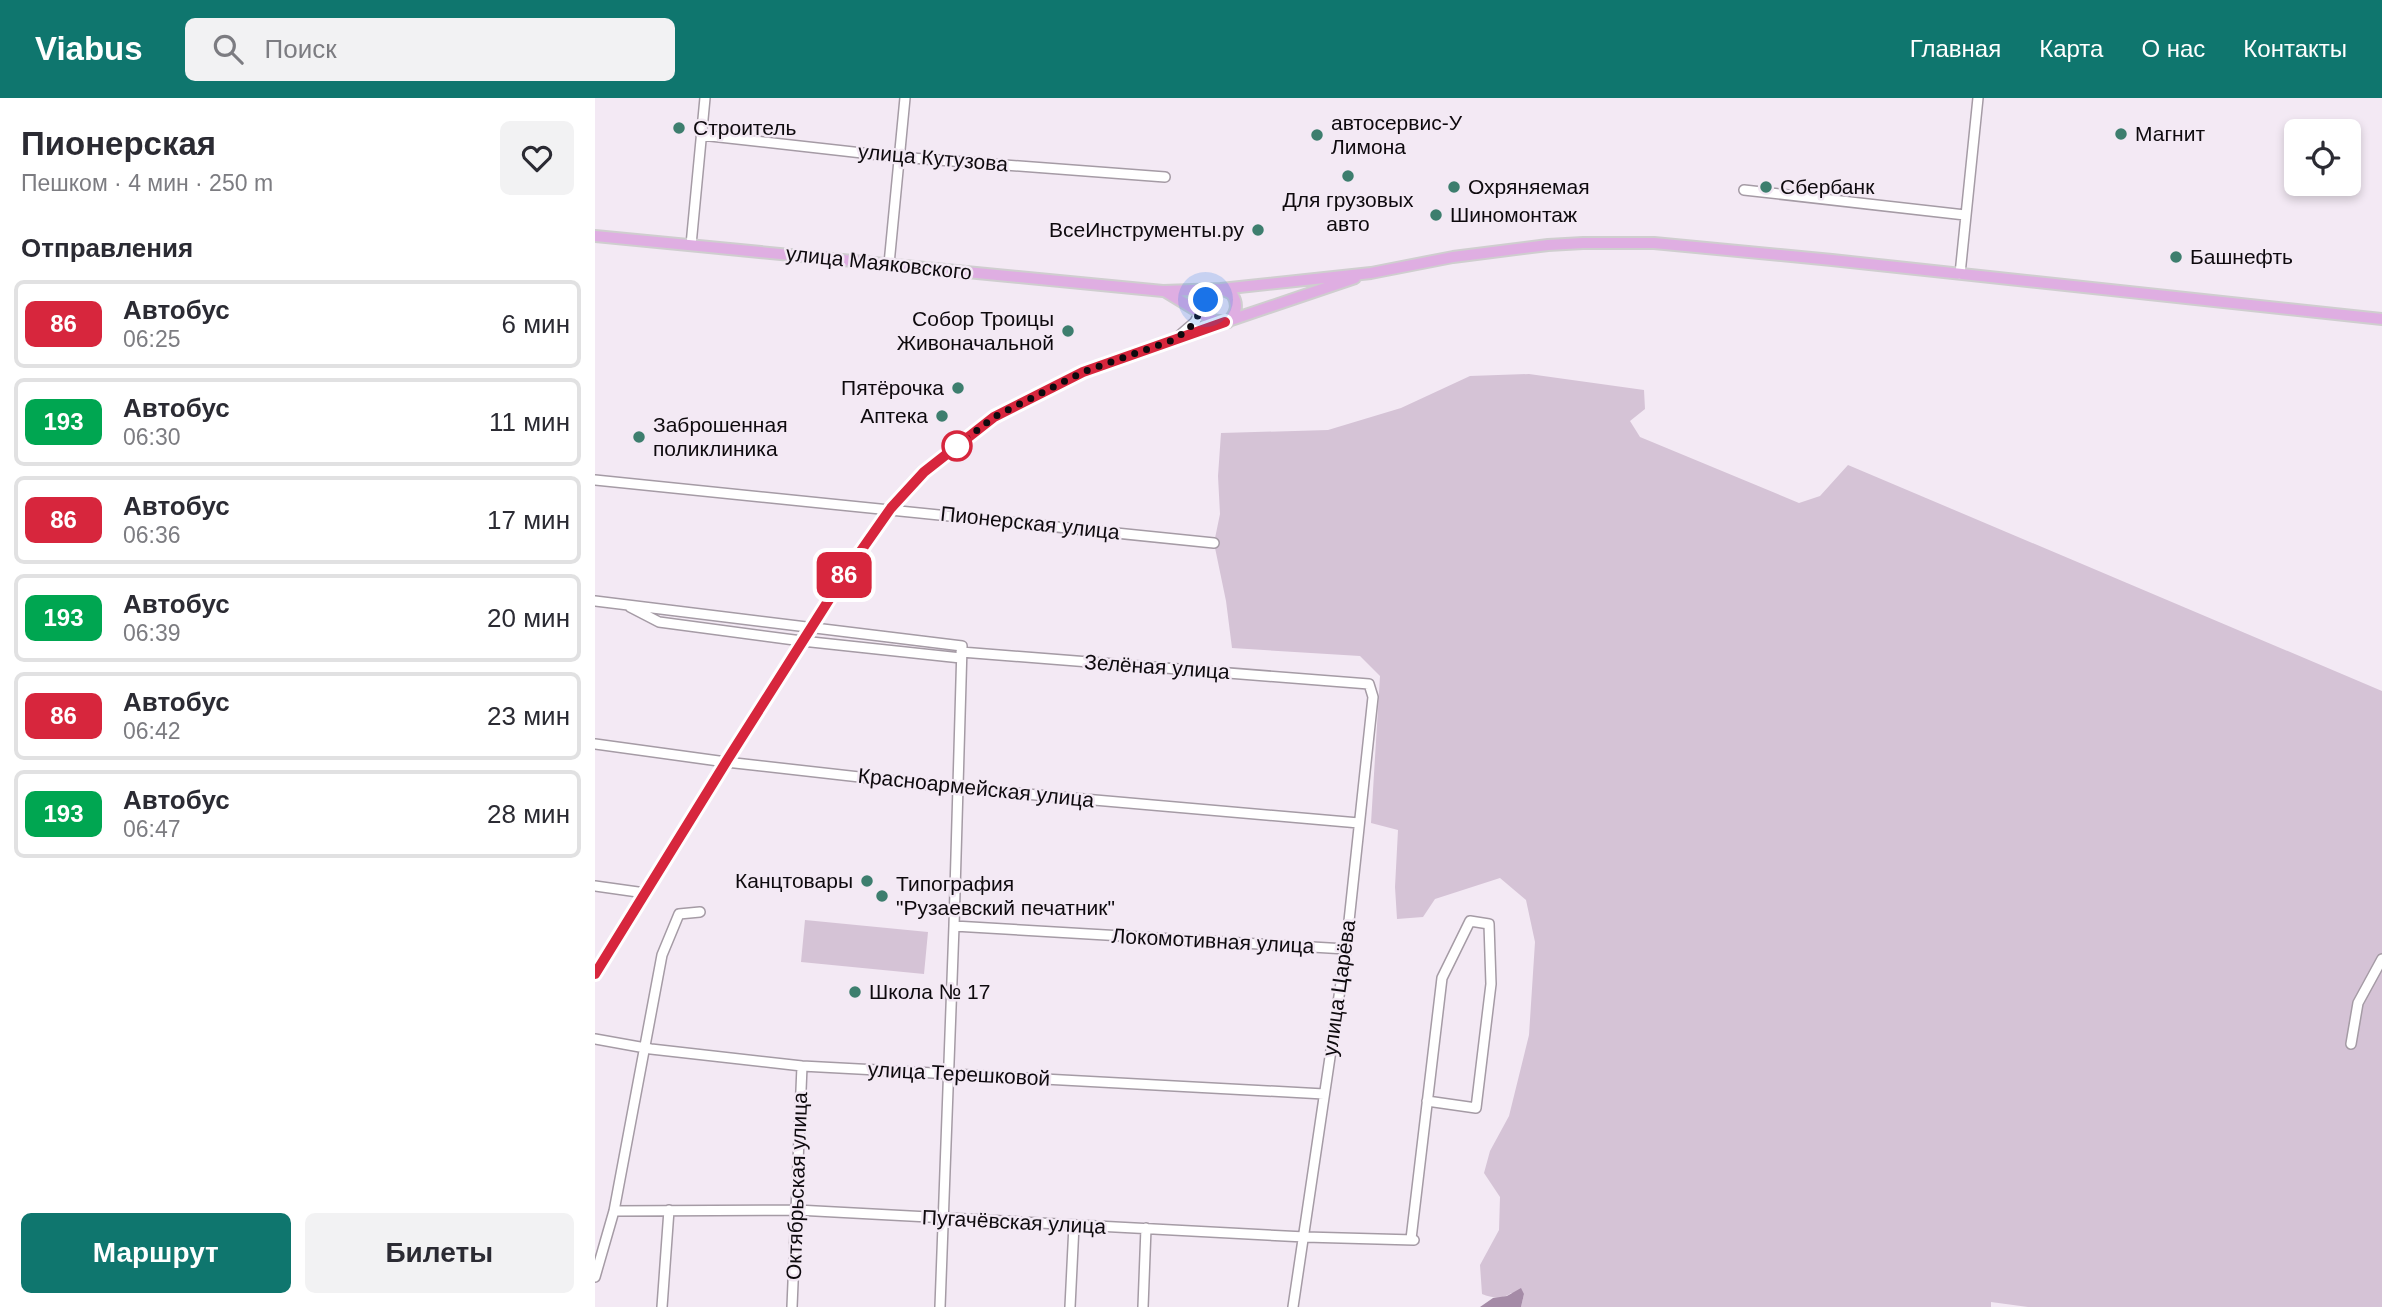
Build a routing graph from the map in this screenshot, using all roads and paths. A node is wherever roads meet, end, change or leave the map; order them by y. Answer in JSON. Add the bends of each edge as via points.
{"nodes":[{"id":1,"x":705,"y":98,"type":"edge"},
{"id":2,"x":905,"y":98,"type":"edge"},
{"id":3,"x":1978,"y":98,"type":"edge"},
{"id":4,"x":701,"y":135,"type":"junction"},
{"id":5,"x":898,"y":157,"type":"junction"},
{"id":6,"x":1164,"y":177,"type":"dead end"},
{"id":7,"x":1744,"y":190,"type":"dead end"},
{"id":8,"x":1965,"y":215,"type":"junction"},
{"id":9,"x":595,"y":236,"type":"edge"},
{"id":10,"x":691,"y":245,"type":"junction"},
{"id":11,"x":889,"y":264,"type":"junction"},
{"id":12,"x":1371,"y":273,"type":"junction"},
{"id":13,"x":1960,"y":274,"type":"junction"},
{"id":14,"x":1219,"y":289,"type":"junction"},
{"id":15,"x":1163,"y":291,"type":"junction"},
{"id":16,"x":1204,"y":314,"type":"junction"},
{"id":17,"x":2382,"y":319,"type":"edge"},
{"id":18,"x":1226,"y":322,"type":"junction"},
{"id":19,"x":1173,"y":340,"type":"junction"},
{"id":20,"x":595,"y":480,"type":"edge"},
{"id":21,"x":891,"y":508,"type":"junction"},
{"id":22,"x":1215,"y":543,"type":"dead end"},
{"id":23,"x":595,"y":601,"type":"edge"},
{"id":24,"x":625,"y":605,"type":"junction"},
{"id":25,"x":810,"y":628,"type":"junction"},
{"id":26,"x":802,"y":641,"type":"junction"},
{"id":27,"x":961,"y":652,"type":"junction"},
{"id":28,"x":1352,"y":682,"type":"joint"},
{"id":29,"x":595,"y":744,"type":"edge"},
{"id":30,"x":726,"y":762,"type":"junction"},
{"id":31,"x":957,"y":788,"type":"junction"},
{"id":32,"x":1359,"y":823,"type":"junction"},
{"id":33,"x":595,"y":886,"type":"edge"},
{"id":34,"x":645,"y":893,"type":"junction"},
{"id":35,"x":700,"y":912,"type":"dead end"},
{"id":36,"x":954,"y":926,"type":"junction"},
{"id":37,"x":1346,"y":949,"type":"junction"},
{"id":38,"x":2382,"y":959,"type":"edge"},
{"id":39,"x":595,"y":974,"type":"edge"},
{"id":40,"x":595,"y":1039,"type":"edge"},
{"id":41,"x":2351,"y":1044,"type":"dead end"},
{"id":42,"x":645,"y":1047,"type":"junction"},
{"id":43,"x":802,"y":1066,"type":"junction"},
{"id":44,"x":949,"y":1073,"type":"junction"},
{"id":45,"x":1324,"y":1094,"type":"junction"},
{"id":46,"x":1427,"y":1101,"type":"junction"},
{"id":47,"x":669,"y":1210,"type":"junction"},
{"id":48,"x":797,"y":1210,"type":"junction"},
{"id":49,"x":614,"y":1211,"type":"junction"},
{"id":50,"x":943,"y":1218,"type":"junction"},
{"id":51,"x":1074,"y":1225,"type":"junction"},
{"id":52,"x":1146,"y":1228,"type":"junction"},
{"id":53,"x":1305,"y":1237,"type":"junction"},
{"id":54,"x":595,"y":1277,"type":"edge"},
{"id":55,"x":662,"y":1307,"type":"edge"},
{"id":56,"x":792,"y":1307,"type":"edge"},
{"id":57,"x":940,"y":1307,"type":"edge"},
{"id":58,"x":1070,"y":1307,"type":"edge"},
{"id":59,"x":1143,"y":1307,"type":"edge"},
{"id":60,"x":1293,"y":1307,"type":"edge"}],
"edges":[{"from":1,"to":4,"type":"street"},
{"from":2,"to":5,"type":"street"},
{"from":3,"to":8,"type":"street"},
{"from":4,"to":5,"type":"street","name":"улица Кутузова"},
{"from":4,"to":10,"type":"street"},
{"from":5,"to":6,"type":"street","name":"улица Кутузова"},
{"from":5,"to":11,"type":"street"},
{"from":7,"to":8,"type":"street"},
{"from":8,"to":13,"type":"street"},
{"from":9,"to":10,"type":"main road","name":"улица Маяковского"},
{"from":10,"to":11,"type":"main road","name":"улица Маяковского"},
{"from":11,"to":15,"type":"main road","name":"улица Маяковского"},
{"from":12,"to":13,"type":"main road","via":[[1493,251],[1628,243]]},
{"from":12,"to":14,"type":"main road","name":"улица Маяковского"},
{"from":12,"to":18,"type":"main road"},
{"from":13,"to":17,"type":"main road"},
{"from":14,"to":15,"type":"main road","name":"улица Маяковского"},
{"from":14,"to":16,"type":"main road","via":[[1206,300]]},
{"from":14,"to":18,"type":"main road","via":[[1232,294],[1237,303]]},
{"from":15,"to":16,"type":"main road","name":"улица Маяковского"},
{"from":16,"to":18,"type":"main road"},
{"from":16,"to":19,"type":"street"},
{"from":18,"to":19,"type":"street"},
{"from":19,"to":21,"type":"street","via":[[1083,372],[994,417],[924,472]]},
{"from":20,"to":21,"type":"street","name":"Пионерская улица"},
{"from":21,"to":22,"type":"street","name":"Пионерская улица"},
{"from":21,"to":25,"type":"street"},
{"from":23,"to":24,"type":"street","name":"Зелёная улица"},
{"from":24,"to":25,"type":"street","name":"Зелёная улица"},
{"from":24,"to":26,"type":"street","name":"Зелёная улица","via":[[659,622]]},
{"from":25,"to":26,"type":"street"},
{"from":25,"to":27,"type":"street","name":"Зелёная улица"},
{"from":26,"to":27,"type":"street","name":"Зелёная улица"},
{"from":26,"to":30,"type":"street"},
{"from":27,"to":28,"type":"street","name":"Зелёная улица"},
{"from":27,"to":31,"type":"street"},
{"from":28,"to":32,"type":"street","name":"улица Царёва","via":[[1369,684],[1373,697]]},
{"from":29,"to":30,"type":"street","name":"Красноармейская улица"},
{"from":30,"to":31,"type":"street","name":"Красноармейская улица"},
{"from":30,"to":34,"type":"street"},
{"from":31,"to":32,"type":"street","name":"Красноармейская улица"},
{"from":31,"to":36,"type":"street"},
{"from":32,"to":37,"type":"street","name":"улица Царёва"},
{"from":33,"to":34,"type":"street"},
{"from":34,"to":39,"type":"street"},
{"from":35,"to":42,"type":"street","via":[[678,914],[662,955]]},
{"from":36,"to":37,"type":"street","name":"Локомотивная улица"},
{"from":36,"to":44,"type":"street"},
{"from":37,"to":45,"type":"street","name":"улица Царёва"},
{"from":38,"to":41,"type":"street","via":[[2358,1003]]},
{"from":40,"to":42,"type":"street","name":"улица Терешковой"},
{"from":42,"to":43,"type":"street","name":"улица Терешковой"},
{"from":42,"to":49,"type":"street"},
{"from":43,"to":44,"type":"street","name":"улица Терешковой"},
{"from":43,"to":48,"type":"street","name":"Октябрьская улица"},
{"from":44,"to":45,"type":"street","name":"улица Терешковой"},
{"from":44,"to":50,"type":"street"},
{"from":45,"to":53,"type":"street","name":"улица Царёва"},
{"from":46,"to":46,"type":"street","via":[[1442,978],[1470,921],[1489,924],[1491,984],[1476,1108]]},
{"from":46,"to":53,"type":"street","name":"Пугачёвская улица","via":[[1412,1239]]},
{"from":47,"to":48,"type":"street","name":"Пугачёвская улица"},
{"from":47,"to":49,"type":"street","name":"Пугачёвская улица"},
{"from":47,"to":55,"type":"street"},
{"from":48,"to":50,"type":"street","name":"Пугачёвская улица"},
{"from":48,"to":56,"type":"street","name":"Октябрьская улица"},
{"from":49,"to":54,"type":"street"},
{"from":50,"to":51,"type":"street","name":"Пугачёвская улица"},
{"from":50,"to":57,"type":"street"},
{"from":51,"to":52,"type":"street","name":"Пугачёвская улица"},
{"from":51,"to":58,"type":"street"},
{"from":52,"to":53,"type":"street","name":"Пугачёвская улица"},
{"from":52,"to":59,"type":"street"},
{"from":53,"to":60,"type":"street","name":"улица Царёва"}]}
